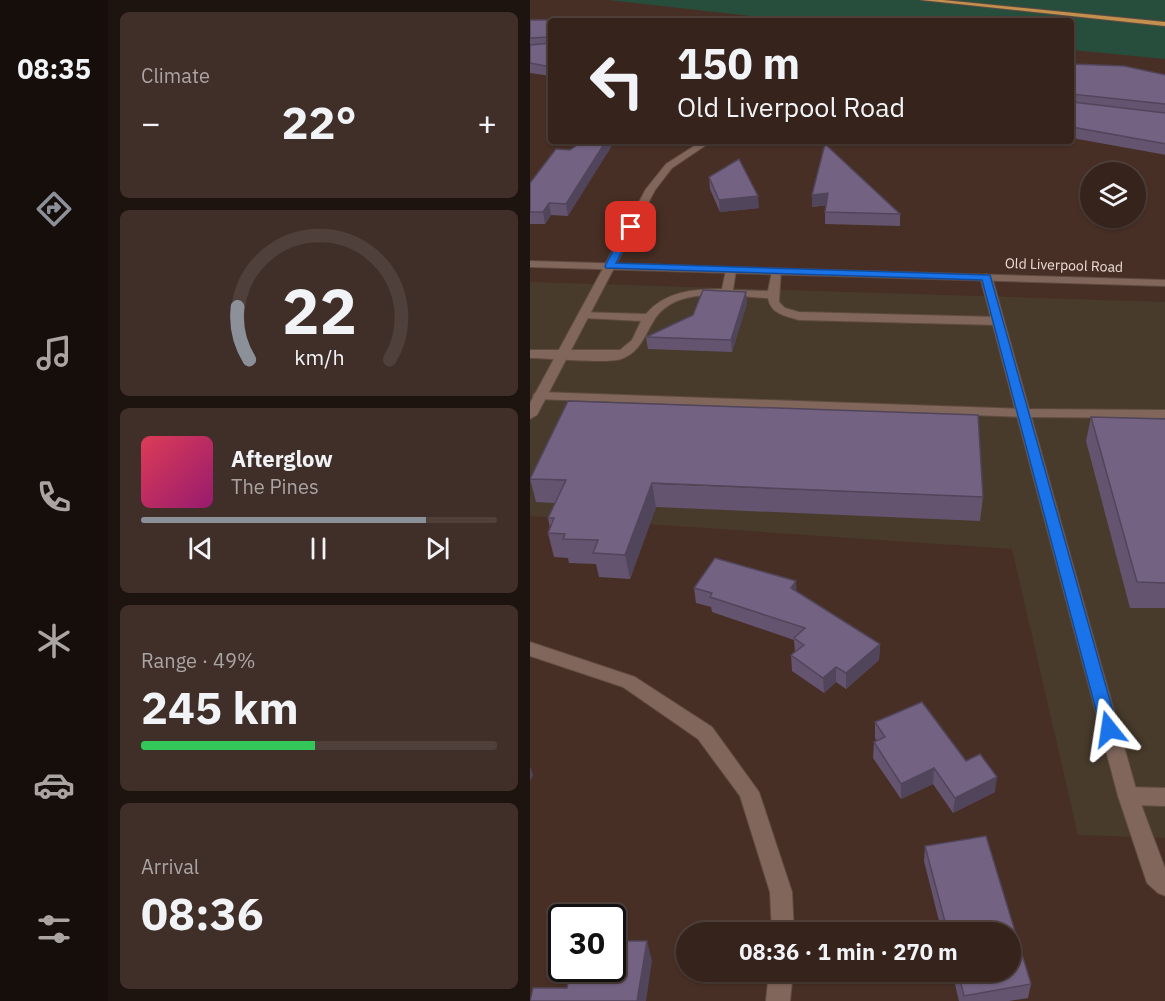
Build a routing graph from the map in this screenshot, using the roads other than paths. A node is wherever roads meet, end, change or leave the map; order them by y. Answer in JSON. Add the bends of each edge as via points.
{"nodes":[{"id":1,"x":924,"y":0,"type":"edge"},
{"id":2,"x":1166,"y":24,"type":"edge"},
{"id":3,"x":703,"y":144,"type":"edge"},
{"id":4,"x":530,"y":264,"type":"edge"},
{"id":5,"x":610,"y":266,"type":"junction"},
{"id":6,"x":731,"y":270,"type":"junction"},
{"id":7,"x":777,"y":272,"type":"junction"},
{"id":8,"x":986,"y":277,"type":"junction"},
{"id":9,"x":1166,"y":283,"type":"edge"},
{"id":10,"x":726,"y":293,"type":"junction"},
{"id":11,"x":772,"y":295,"type":"junction"},
{"id":12,"x":583,"y":314,"type":"junction"},
{"id":13,"x":649,"y":318,"type":"junction"},
{"id":14,"x":997,"y":321,"type":"junction"},
{"id":15,"x":530,"y":354,"type":"edge"},
{"id":16,"x":562,"y":354,"type":"junction"},
{"id":17,"x":540,"y":396,"type":"junction"},
{"id":18,"x":1023,"y":413,"type":"junction"},
{"id":19,"x":1166,"y":414,"type":"edge"},
{"id":20,"x":530,"y":415,"type":"edge"},
{"id":21,"x":530,"y":648,"type":"edge"},
{"id":22,"x":1128,"y":796,"type":"junction"},
{"id":23,"x":1166,"y":797,"type":"edge"},
{"id":24,"x":1166,"y":886,"type":"edge"},
{"id":25,"x":783,"y":922,"type":"edge"},
{"id":26,"x":780,"y":982,"type":"edge"},
{"id":27,"x":778,"y":1001,"type":"edge"}],
"edges":[{"from":1,"to":2,"type":"main road"},
{"from":3,"to":5,"type":"street","via":[[669,166]]},
{"from":4,"to":5,"type":"street","name":"Old Liverpool Road"},
{"from":5,"to":6,"type":"street","name":"Old Liverpool Road"},
{"from":5,"to":12,"type":"street"},
{"from":6,"to":7,"type":"street","name":"Old Liverpool Road"},
{"from":6,"to":10,"type":"street"},
{"from":7,"to":8,"type":"street","name":"Old Liverpool Road"},
{"from":7,"to":11,"type":"street"},
{"from":8,"to":9,"type":"street","name":"Old Liverpool Road"},
{"from":8,"to":14,"type":"street"},
{"from":10,"to":11,"type":"street"},
{"from":10,"to":13,"type":"street","via":[[690,293],[671,299]]},
{"from":11,"to":14,"type":"street","via":[[775,308],[799,316]]},
{"from":12,"to":13,"type":"street"},
{"from":12,"to":16,"type":"street"},
{"from":13,"to":16,"type":"street","via":[[636,346],[628,352],[617,356]]},
{"from":14,"to":18,"type":"street"},
{"from":15,"to":16,"type":"street"},
{"from":16,"to":17,"type":"street"},
{"from":17,"to":18,"type":"street"},
{"from":17,"to":20,"type":"street"},
{"from":18,"to":19,"type":"street"},
{"from":18,"to":22,"type":"street"},
{"from":21,"to":25,"type":"street","via":[[629,682],[705,733],[749,792],[780,892]]},
{"from":22,"to":23,"type":"street"},
{"from":22,"to":24,"type":"street","via":[[1155,876]]},
{"from":26,"to":27,"type":"street"}]}
